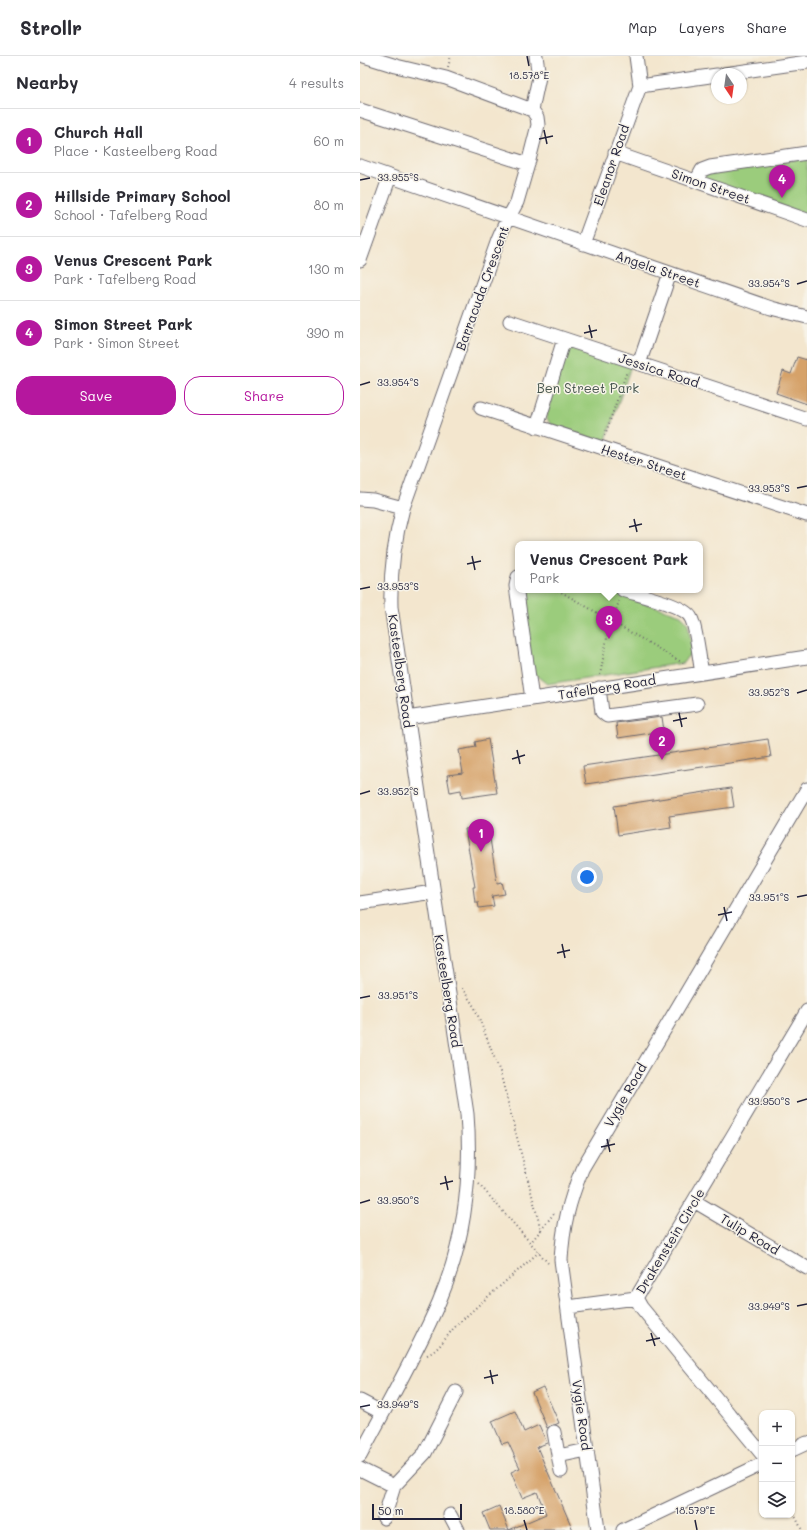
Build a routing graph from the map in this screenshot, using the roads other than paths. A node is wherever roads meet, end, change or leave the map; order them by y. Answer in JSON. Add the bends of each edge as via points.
{"nodes":[{"id":1,"x":364,"y":56,"type":"edge"},
{"id":2,"x":536,"y":56,"type":"edge"},
{"id":3,"x":636,"y":56,"type":"edge"},
{"id":4,"x":397,"y":61,"type":"edge"},
{"id":5,"x":807,"y":62,"type":"edge"},
{"id":6,"x":747,"y":71,"type":"edge"},
{"id":7,"x":711,"y":76,"type":"edge"},
{"id":8,"x":640,"y":86,"type":"junction"},
{"id":9,"x":360,"y":110,"type":"edge"},
{"id":10,"x":532,"y":110,"type":"junction"},
{"id":11,"x":615,"y":153,"type":"junction"},
{"id":12,"x":807,"y":153,"type":"edge"},
{"id":13,"x":528,"y":164,"type":"junction"},
{"id":14,"x":360,"y":166,"type":"edge"},
{"id":15,"x":390,"y":176,"type":"junction"},
{"id":16,"x":696,"y":181,"type":"junction"},
{"id":17,"x":509,"y":218,"type":"junction"},
{"id":18,"x":807,"y":220,"type":"edge"},
{"id":19,"x":584,"y":244,"type":"junction"},
{"id":20,"x":360,"y":260,"type":"edge"},
{"id":21,"x":670,"y":273,"type":"junction"},
{"id":22,"x":807,"y":317,"type":"edge"},
{"id":23,"x":510,"y":321,"type":"dead end"},
{"id":24,"x":564,"y":339,"type":"junction"},
{"id":25,"x":635,"y":362,"type":"junction"},
{"id":26,"x":481,"y":408,"type":"dead end"},
{"id":27,"x":807,"y":419,"type":"edge"},
{"id":28,"x":537,"y":427,"type":"junction"},
{"id":29,"x":360,"y":499,"type":"edge"},
{"id":30,"x":404,"y":508,"type":"junction"},
{"id":31,"x":806,"y":513,"type":"edge"},
{"id":32,"x":517,"y":593,"type":"edge"},
{"id":33,"x":622,"y":593,"type":"edge"},
{"id":34,"x":807,"y":657,"type":"edge"},
{"id":35,"x":701,"y":668,"type":"junction"},
{"id":36,"x":599,"y":688,"type":"junction"},
{"id":37,"x":532,"y":699,"type":"junction"},
{"id":38,"x":697,"y":704,"type":"dead end"},
{"id":39,"x":407,"y":718,"type":"junction"},
{"id":40,"x":807,"y":789,"type":"edge"},
{"id":41,"x":434,"y":892,"type":"junction"},
{"id":42,"x":360,"y":903,"type":"edge"},
{"id":43,"x":807,"y":1011,"type":"edge"},
{"id":44,"x":694,"y":1201,"type":"junction"},
{"id":45,"x":807,"y":1268,"type":"edge"},
{"id":46,"x":636,"y":1298,"type":"junction"},
{"id":47,"x":568,"y":1308,"type":"junction"},
{"id":48,"x":456,"y":1392,"type":"dead end"},
{"id":49,"x":360,"y":1401,"type":"edge"},
{"id":50,"x":383,"y":1413,"type":"junction"},
{"id":51,"x":554,"y":1432,"type":"dead end"},
{"id":52,"x":807,"y":1443,"type":"edge"},
{"id":53,"x":362,"y":1449,"type":"edge"},
{"id":54,"x":795,"y":1449,"type":"edge"},
{"id":55,"x":587,"y":1450,"type":"junction"},
{"id":56,"x":759,"y":1450,"type":"edge"},
{"id":57,"x":558,"y":1456,"type":"junction"},
{"id":58,"x":759,"y":1465,"type":"edge"},
{"id":59,"x":360,"y":1469,"type":"edge"},
{"id":60,"x":561,"y":1471,"type":"dead end"},
{"id":61,"x":394,"y":1486,"type":"junction"},
{"id":62,"x":450,"y":1515,"type":"dead end"},
{"id":63,"x":384,"y":1518,"type":"dead end"},
{"id":64,"x":458,"y":1530,"type":"edge"},
{"id":65,"x":598,"y":1530,"type":"edge"},
{"id":66,"x":623,"y":1530,"type":"edge"}],
"edges":[{"from":1,"to":4,"type":"street"},
{"from":2,"to":10,"type":"street","via":[[539,77]]},
{"from":3,"to":8,"type":"street","name":"Eleanor Road"},
{"from":4,"to":10,"type":"street"},
{"from":5,"to":6,"type":"street"},
{"from":7,"to":8,"type":"street"},
{"from":8,"to":11,"type":"street","name":"Eleanor Road"},
{"from":9,"to":13,"type":"street"},
{"from":10,"to":13,"type":"street","via":[[537,117],[538,125]]},
{"from":11,"to":16,"type":"street","name":"Simon Street"},
{"from":11,"to":19,"type":"street","name":"Eleanor Road"},
{"from":12,"to":16,"type":"street","via":[[710,167],[702,170]]},
{"from":13,"to":17,"type":"street","via":[[518,202]]},
{"from":14,"to":15,"type":"street","name":"Barracuda Crescent"},
{"from":15,"to":17,"type":"street","name":"Barracuda Crescent"},
{"from":15,"to":20,"type":"street"},
{"from":16,"to":18,"type":"street","name":"Simon Street"},
{"from":17,"to":19,"type":"street","name":"Angela Street"},
{"from":17,"to":30,"type":"street","name":"Barracuda Crescent","via":[[498,240]]},
{"from":19,"to":21,"type":"street","name":"Angela Street"},
{"from":21,"to":22,"type":"street","name":"Angela Street","via":[[771,308]]},
{"from":21,"to":25,"type":"street"},
{"from":23,"to":24,"type":"street","name":"Jessica Road"},
{"from":24,"to":25,"type":"street","name":"Jessica Road"},
{"from":24,"to":28,"type":"street"},
{"from":25,"to":27,"type":"street","name":"Jessica Road"},
{"from":26,"to":28,"type":"street","name":"Hester Street"},
{"from":28,"to":31,"type":"street","name":"Hester Street"},
{"from":29,"to":30,"type":"street"},
{"from":30,"to":39,"type":"street","name":"Kasteelberg Road","via":[[394,548],[391,607]]},
{"from":32,"to":37,"type":"street"},
{"from":33,"to":35,"type":"street","via":[[680,608],[689,615],[693,623]]},
{"from":34,"to":35,"type":"street","name":"Tafelberg Road"},
{"from":35,"to":36,"type":"street","name":"Tafelberg Road"},
{"from":36,"to":37,"type":"street","name":"Tafelberg Road"},
{"from":36,"to":38,"type":"street","via":[[602,712],[607,716]]},
{"from":37,"to":39,"type":"street","name":"Tafelberg Road"},
{"from":39,"to":41,"type":"street","name":"Kasteelberg Road"},
{"from":40,"to":47,"type":"street","name":"Vygie Road","via":[[582,1169],[569,1203],[562,1238],[561,1260]]},
{"from":41,"to":42,"type":"street"},
{"from":41,"to":50,"type":"street","name":"Kasteelberg Road","via":[[467,1114],[468,1182],[457,1244],[439,1301]]},
{"from":43,"to":44,"type":"street","name":"Drakenstein Circle"},
{"from":44,"to":45,"type":"street","name":"Tulip Road"},
{"from":44,"to":46,"type":"street","name":"Drakenstein Circle"},
{"from":46,"to":47,"type":"street"},
{"from":46,"to":56,"type":"street","name":"Drakenstein Circle"},
{"from":47,"to":55,"type":"street","name":"Vygie Road"},
{"from":48,"to":61,"type":"street","via":[[425,1453]]},
{"from":49,"to":50,"type":"street"},
{"from":50,"to":53,"type":"street","name":"Kasteelberg Road"},
{"from":51,"to":57,"type":"street"},
{"from":52,"to":54,"type":"street"},
{"from":55,"to":57,"type":"street"},
{"from":55,"to":65,"type":"street","name":"Vygie Road"},
{"from":57,"to":60,"type":"street"},
{"from":58,"to":66,"type":"street"},
{"from":59,"to":61,"type":"street"},
{"from":61,"to":63,"type":"street"},
{"from":62,"to":64,"type":"street"}]}
